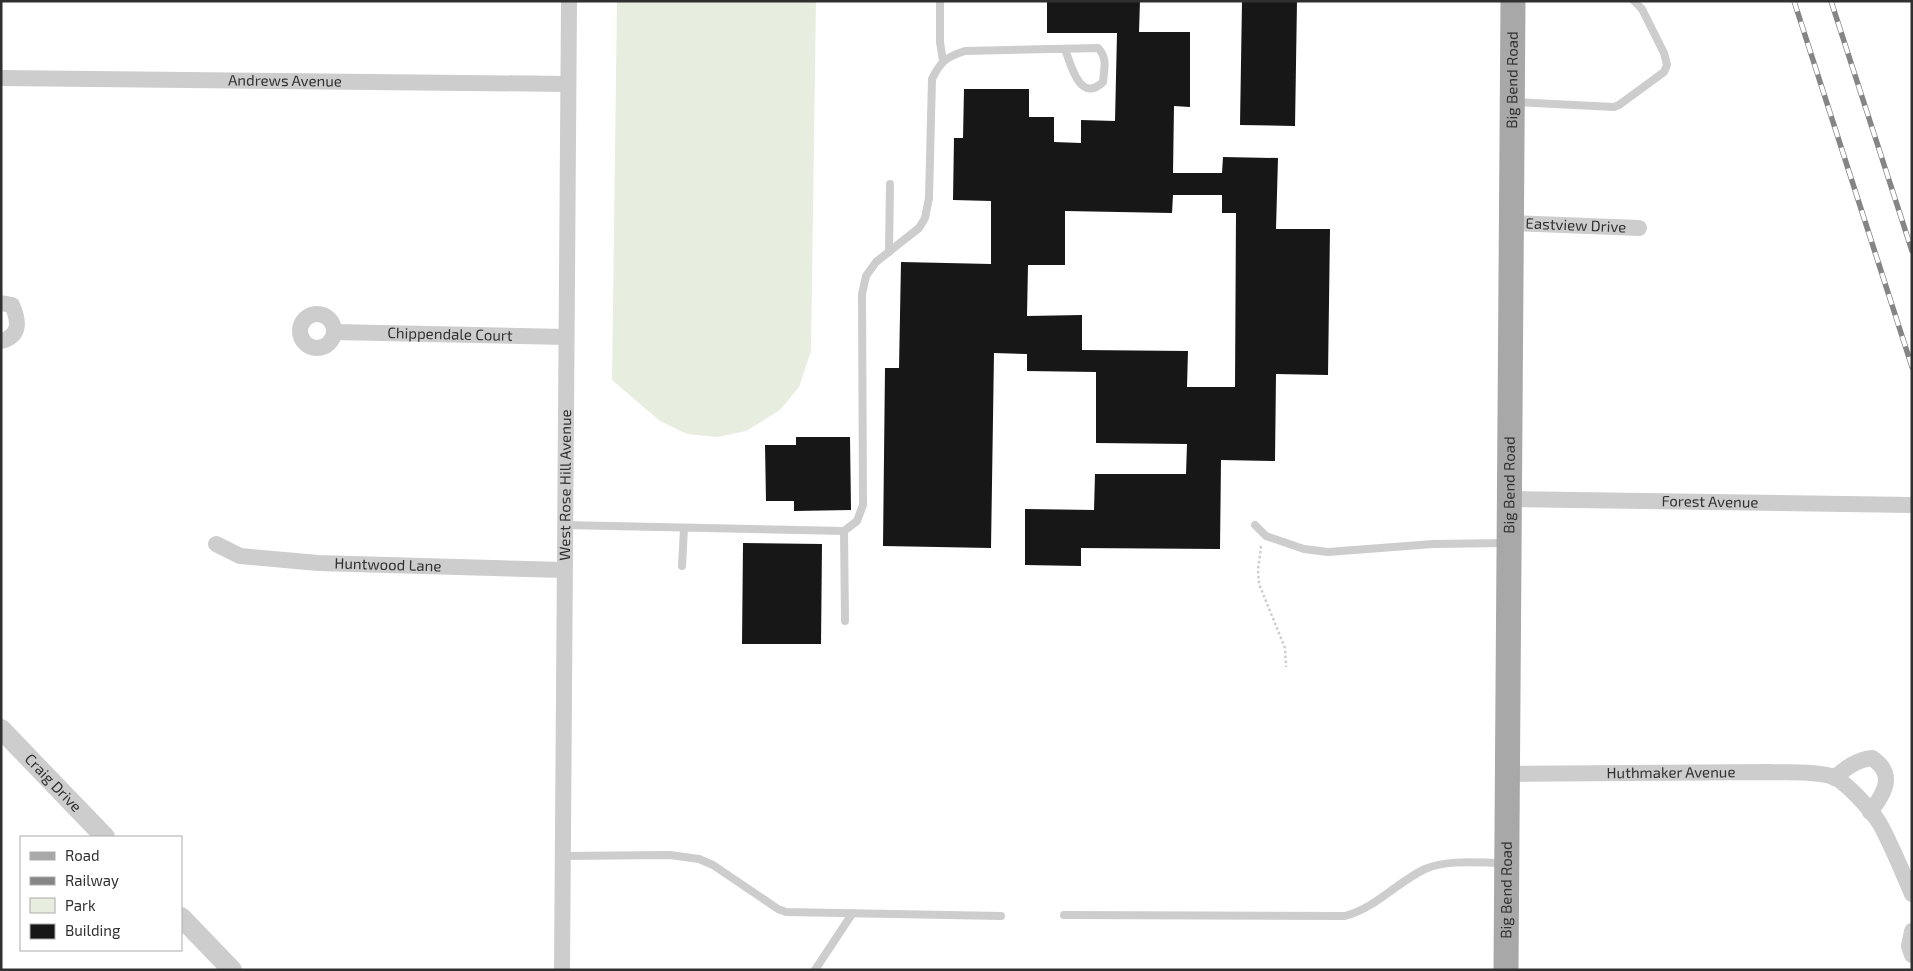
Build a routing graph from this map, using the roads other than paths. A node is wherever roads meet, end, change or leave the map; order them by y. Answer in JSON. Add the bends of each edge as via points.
{"nodes":[{"id":1,"x":569,"y":1,"type":"edge"},
{"id":2,"x":940,"y":1,"type":"edge"},
{"id":3,"x":1513,"y":1,"type":"edge"},
{"id":4,"x":1634,"y":1,"type":"edge"},
{"id":5,"x":1065,"y":49,"type":"junction"},
{"id":6,"x":943,"y":62,"type":"junction"},
{"id":7,"x":1,"y":78,"type":"edge"},
{"id":8,"x":568,"y":84,"type":"junction"},
{"id":9,"x":1513,"y":102,"type":"junction"},
{"id":10,"x":890,"y":184,"type":"dead end"},
{"id":11,"x":1512,"y":223,"type":"junction"},
{"id":12,"x":1639,"y":228,"type":"dead end"},
{"id":13,"x":888,"y":252,"type":"junction"},
{"id":14,"x":1,"y":303,"type":"edge"},
{"id":15,"x":335,"y":332,"type":"dead end"},
{"id":16,"x":566,"y":337,"type":"junction"},
{"id":17,"x":1,"y":341,"type":"edge"},
{"id":18,"x":1509,"y":499,"type":"junction"},
{"id":19,"x":1912,"y":505,"type":"edge"},
{"id":20,"x":564,"y":525,"type":"junction"},
{"id":21,"x":1255,"y":525,"type":"dead end"},
{"id":22,"x":684,"y":528,"type":"junction"},
{"id":23,"x":844,"y":531,"type":"junction"},
{"id":24,"x":1509,"y":543,"type":"junction"},
{"id":25,"x":216,"y":544,"type":"dead end"},
{"id":26,"x":682,"y":566,"type":"dead end"},
{"id":27,"x":564,"y":570,"type":"junction"},
{"id":28,"x":845,"y":621,"type":"dead end"},
{"id":29,"x":1,"y":729,"type":"edge"},
{"id":30,"x":1506,"y":774,"type":"junction"},
{"id":31,"x":1834,"y":778,"type":"junction"},
{"id":32,"x":1870,"y":812,"type":"junction"},
{"id":33,"x":104,"y":836,"type":"edge"},
{"id":34,"x":562,"y":856,"type":"junction"},
{"id":35,"x":1505,"y":863,"type":"junction"},
{"id":36,"x":1912,"y":894,"type":"edge"},
{"id":37,"x":852,"y":914,"type":"junction"},
{"id":38,"x":1064,"y":915,"type":"dead end"},
{"id":39,"x":1001,"y":916,"type":"dead end"},
{"id":40,"x":182,"y":918,"type":"edge"},
{"id":41,"x":1912,"y":931,"type":"edge"},
{"id":42,"x":1912,"y":955,"type":"edge"},
{"id":43,"x":232,"y":970,"type":"edge"},
{"id":44,"x":562,"y":970,"type":"edge"},
{"id":45,"x":815,"y":970,"type":"edge"},
{"id":46,"x":1506,"y":970,"type":"edge"}],
"edges":[{"from":1,"to":8,"type":"street","name":"West Rose Hill Avenue"},
{"from":2,"to":6,"type":"lane"},
{"from":3,"to":9,"type":"main road","name":"Big Bend Road"},
{"from":4,"to":9,"type":"lane","via":[[1642,9],[1664,53],[1667,65],[1664,72],[1614,107]]},
{"from":5,"to":5,"type":"lane","via":[[1098,48],[1105,60],[1103,82],[1097,87],[1082,86]]},
{"from":5,"to":6,"type":"lane","via":[[966,51],[949,56]]},
{"from":6,"to":13,"type":"lane","via":[[932,79],[926,218],[919,228]]},
{"from":7,"to":8,"type":"street","name":"Andrews Avenue"},
{"from":8,"to":16,"type":"street","name":"West Rose Hill Avenue"},
{"from":9,"to":11,"type":"main road","name":"Big Bend Road"},
{"from":10,"to":13,"type":"lane"},
{"from":11,"to":12,"type":"street","name":"Eastview Drive"},
{"from":11,"to":18,"type":"main road","name":"Big Bend Road"},
{"from":13,"to":23,"type":"lane","via":[[866,276],[862,294],[863,505],[857,521]]},
{"from":14,"to":17,"type":"street","via":[[12,306],[18,322],[16,332]]},
{"from":15,"to":16,"type":"street","name":"Chippendale Court"},
{"from":16,"to":20,"type":"street","name":"West Rose Hill Avenue"},
{"from":18,"to":19,"type":"street","name":"Forest Avenue"},
{"from":18,"to":24,"type":"main road","name":"Big Bend Road"},
{"from":20,"to":22,"type":"lane"},
{"from":20,"to":27,"type":"street","name":"West Rose Hill Avenue"},
{"from":21,"to":24,"type":"lane","via":[[1266,536],[1304,549],[1328,552],[1434,544]]},
{"from":22,"to":23,"type":"lane"},
{"from":22,"to":26,"type":"lane"},
{"from":23,"to":28,"type":"lane"},
{"from":24,"to":30,"type":"main road","name":"Big Bend Road"},
{"from":25,"to":27,"type":"street","name":"Huntwood Lane","via":[[240,556],[318,564]]},
{"from":27,"to":34,"type":"street","name":"West Rose Hill Avenue"},
{"from":29,"to":33,"type":"street","name":"Craig Drive"},
{"from":30,"to":31,"type":"street","name":"Huthmaker Avenue","via":[[1769,772],[1808,773]]},
{"from":30,"to":35,"type":"main road","name":"Big Bend Road"},
{"from":31,"to":32,"type":"street","name":"Huthmaker Avenue","via":[[1843,782]]},
{"from":31,"to":32,"type":"street","via":[[1860,759],[1872,758],[1881,764],[1886,775],[1886,788]]},
{"from":32,"to":36,"type":"street","name":"Huthmaker Avenue","via":[[1879,822]]},
{"from":34,"to":37,"type":"lane","via":[[699,859],[778,909],[795,913]]},
{"from":34,"to":44,"type":"street","name":"West Rose Hill Avenue"},
{"from":35,"to":38,"type":"lane","via":[[1456,863],[1427,868],[1368,907],[1345,916]]},
{"from":35,"to":46,"type":"main road","name":"Big Bend Road"},
{"from":37,"to":39,"type":"lane"},
{"from":37,"to":45,"type":"lane"},
{"from":40,"to":43,"type":"street"},
{"from":41,"to":42,"type":"street"}]}
